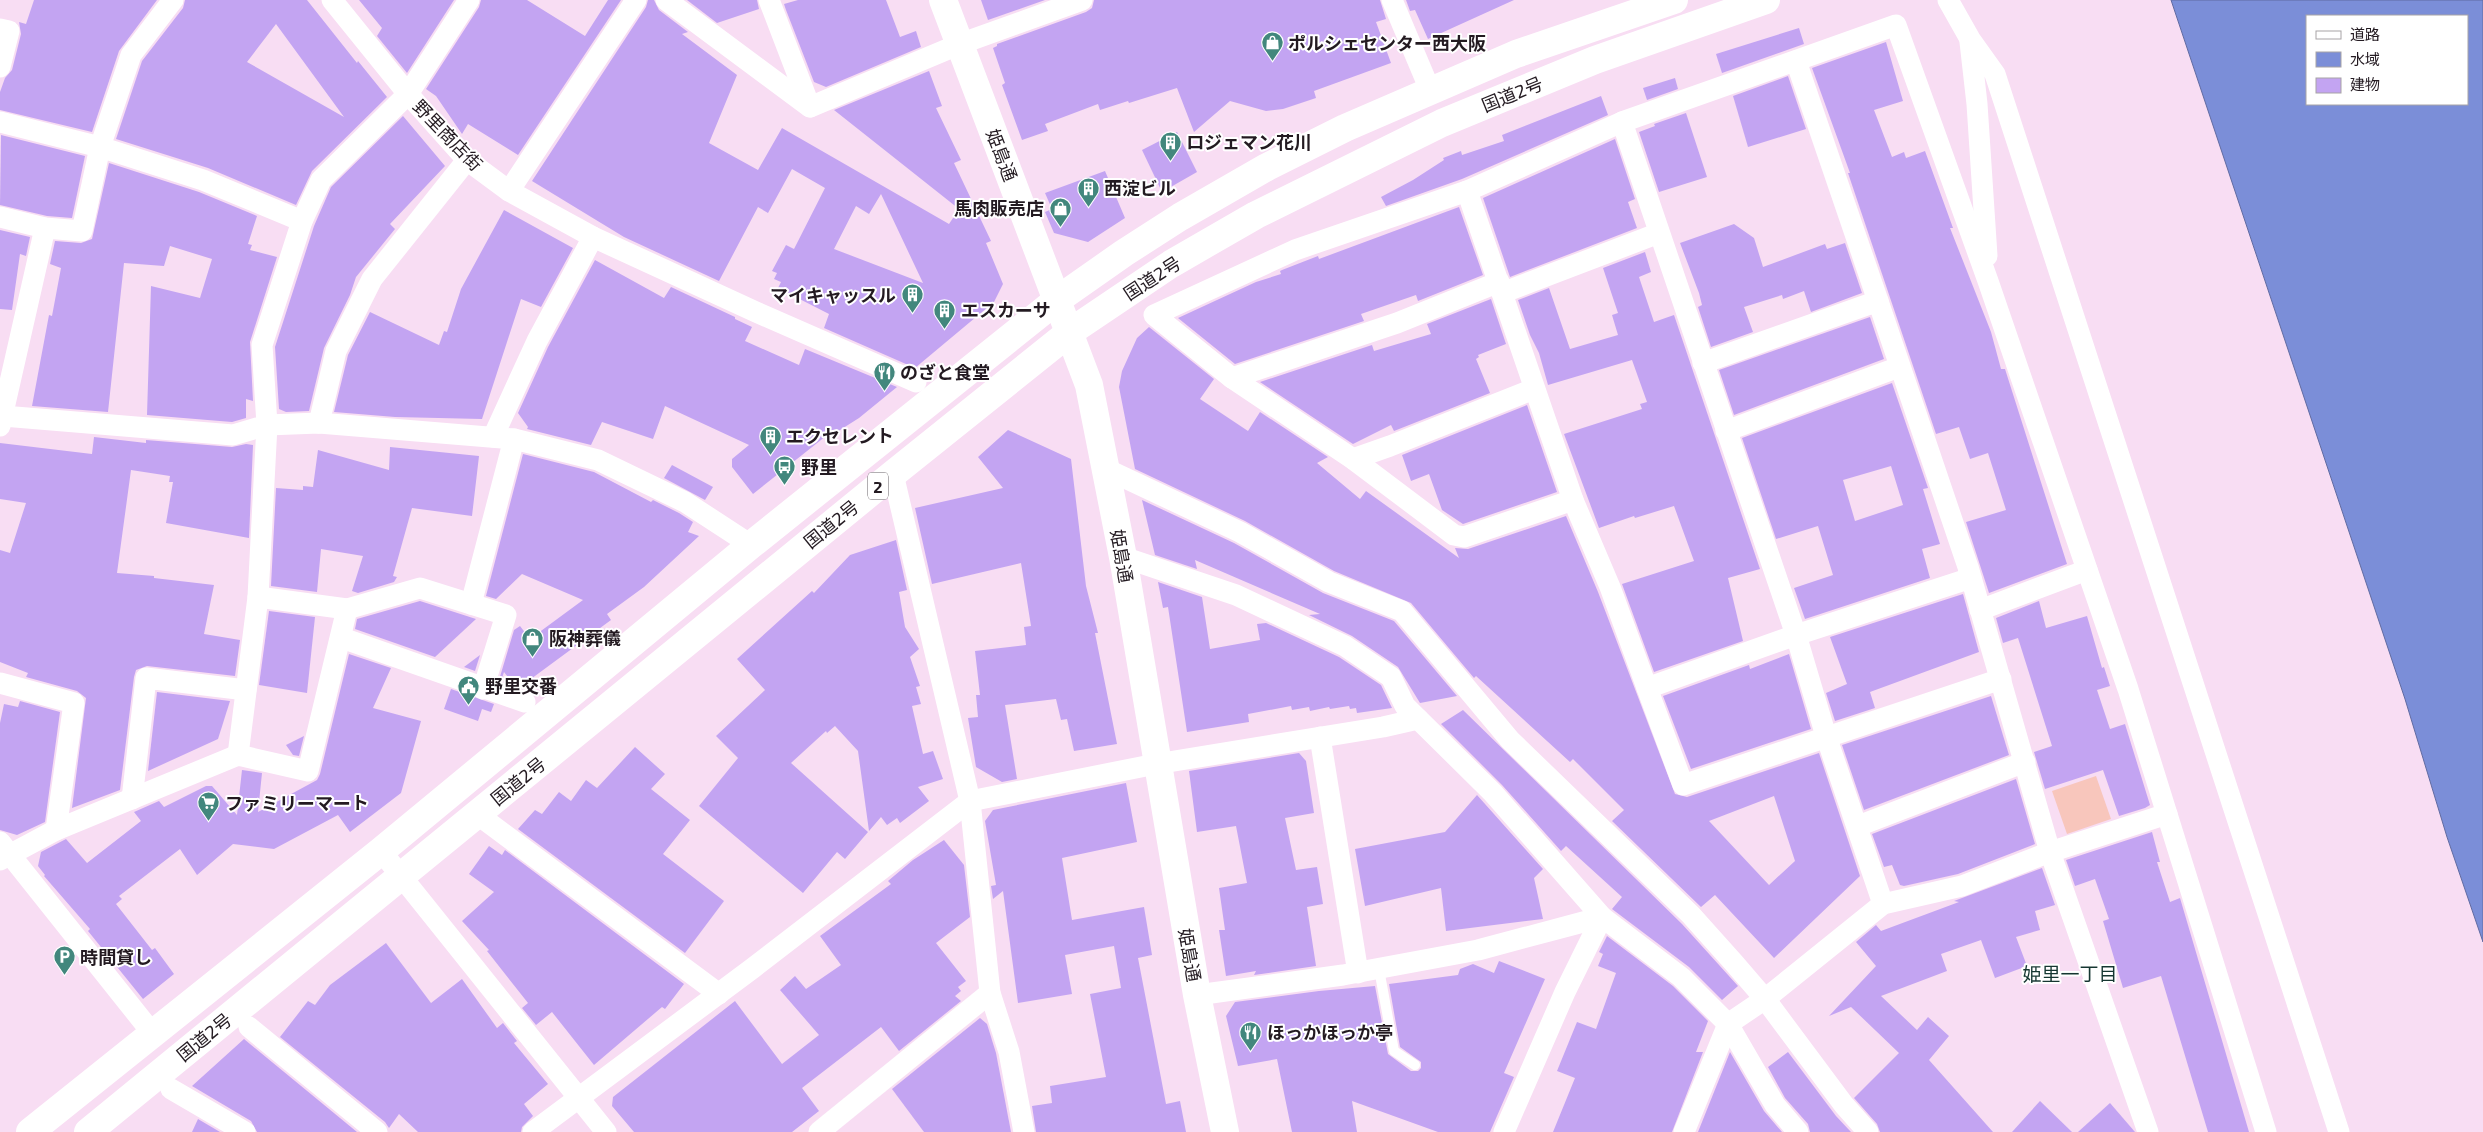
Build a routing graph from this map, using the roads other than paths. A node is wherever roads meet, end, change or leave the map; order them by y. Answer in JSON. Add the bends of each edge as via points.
{"nodes":[{"id":1,"x":173,"y":0,"type":"edge"},
{"id":2,"x":332,"y":0,"type":"edge"},
{"id":3,"x":469,"y":0,"type":"edge"},
{"id":4,"x":636,"y":0,"type":"edge"},
{"id":5,"x":666,"y":0,"type":"edge"},
{"id":6,"x":769,"y":0,"type":"edge"},
{"id":7,"x":943,"y":0,"type":"edge"},
{"id":8,"x":1082,"y":0,"type":"edge"},
{"id":9,"x":1392,"y":0,"type":"edge"},
{"id":10,"x":1674,"y":0,"type":"edge"},
{"id":11,"x":1766,"y":0,"type":"edge"},
{"id":12,"x":1948,"y":0,"type":"edge"},
{"id":13,"x":0,"y":29,"type":"edge"},
{"id":14,"x":1970,"y":40,"type":"junction"},
{"id":15,"x":960,"y":44,"type":"junction"},
{"id":16,"x":1796,"y":61,"type":"junction"},
{"id":17,"x":0,"y":67,"type":"edge"},
{"id":18,"x":1430,"y":90,"type":"junction"},
{"id":19,"x":408,"y":94,"type":"junction"},
{"id":20,"x":810,"y":107,"type":"junction"},
{"id":21,"x":0,"y":122,"type":"edge"},
{"id":22,"x":1622,"y":122,"type":"junction"},
{"id":23,"x":100,"y":147,"type":"junction"},
{"id":24,"x":467,"y":160,"type":"junction"},
{"id":25,"x":509,"y":191,"type":"junction"},
{"id":26,"x":1467,"y":192,"type":"junction"},
{"id":27,"x":0,"y":217,"type":"edge"},
{"id":28,"x":302,"y":221,"type":"junction"},
{"id":29,"x":45,"y":228,"type":"junction"},
{"id":30,"x":1659,"y":233,"type":"junction"},
{"id":31,"x":593,"y":237,"type":"junction"},
{"id":32,"x":1988,"y":281,"type":"junction"},
{"id":33,"x":1500,"y":287,"type":"junction"},
{"id":34,"x":1057,"y":300,"type":"junction"},
{"id":35,"x":1878,"y":301,"type":"junction"},
{"id":36,"x":1070,"y":332,"type":"junction"},
{"id":37,"x":1703,"y":363,"type":"junction"},
{"id":38,"x":1899,"y":367,"type":"junction"},
{"id":39,"x":1232,"y":378,"type":"junction"},
{"id":40,"x":916,"y":382,"type":"dead end"},
{"id":41,"x":1534,"y":389,"type":"junction"},
{"id":42,"x":1,"y":421,"type":"edge"},
{"id":43,"x":319,"y":424,"type":"junction"},
{"id":44,"x":267,"y":425,"type":"junction"},
{"id":45,"x":1726,"y":431,"type":"junction"},
{"id":46,"x":493,"y":437,"type":"junction"},
{"id":47,"x":514,"y":439,"type":"junction"},
{"id":48,"x":1353,"y":459,"type":"junction"},
{"id":49,"x":1106,"y":469,"type":"junction"},
{"id":50,"x":893,"y":474,"type":"junction"},
{"id":51,"x":1573,"y":500,"type":"junction"},
{"id":52,"x":751,"y":545,"type":"junction"},
{"id":53,"x":1123,"y":556,"type":"junction"},
{"id":54,"x":2087,"y":570,"type":"junction"},
{"id":55,"x":1971,"y":578,"type":"junction"},
{"id":56,"x":258,"y":597,"type":"junction"},
{"id":57,"x":471,"y":604,"type":"junction"},
{"id":58,"x":348,"y":609,"type":"junction"},
{"id":59,"x":1980,"y":610,"type":"junction"},
{"id":60,"x":1796,"y":635,"type":"junction"},
{"id":61,"x":342,"y":638,"type":"junction"},
{"id":62,"x":2001,"y":679,"type":"junction"},
{"id":63,"x":0,"y":683,"type":"edge"},
{"id":64,"x":1647,"y":688,"type":"junction"},
{"id":65,"x":246,"y":690,"type":"junction"},
{"id":66,"x":483,"y":690,"type":"junction"},
{"id":67,"x":524,"y":702,"type":"dead end"},
{"id":68,"x":1418,"y":719,"type":"junction"},
{"id":69,"x":1826,"y":736,"type":"junction"},
{"id":70,"x":1320,"y":737,"type":"junction"},
{"id":71,"x":238,"y":755,"type":"junction"},
{"id":72,"x":2025,"y":762,"type":"junction"},
{"id":73,"x":1156,"y":764,"type":"junction"},
{"id":74,"x":132,"y":799,"type":"junction"},
{"id":75,"x":970,"y":801,"type":"junction"},
{"id":76,"x":477,"y":814,"type":"junction"},
{"id":77,"x":2166,"y":814,"type":"junction"},
{"id":78,"x":1858,"y":826,"type":"junction"},
{"id":79,"x":56,"y":830,"type":"junction"},
{"id":80,"x":381,"y":851,"type":"junction"},
{"id":81,"x":3,"y":852,"type":"edge"},
{"id":82,"x":2050,"y":852,"type":"junction"},
{"id":83,"x":402,"y":876,"type":"junction"},
{"id":84,"x":1884,"y":904,"type":"junction"},
{"id":85,"x":1602,"y":917,"type":"junction"},
{"id":86,"x":1379,"y":969,"type":"junction"},
{"id":87,"x":1358,"y":973,"type":"junction"},
{"id":88,"x":990,"y":993,"type":"junction"},
{"id":89,"x":720,"y":994,"type":"junction"},
{"id":90,"x":1197,"y":995,"type":"junction"},
{"id":91,"x":1765,"y":999,"type":"junction"},
{"id":92,"x":1728,"y":1024,"type":"junction"},
{"id":93,"x":249,"y":1027,"type":"dead end"},
{"id":94,"x":153,"y":1034,"type":"junction"},
{"id":95,"x":1415,"y":1065,"type":"dead end"},
{"id":96,"x":171,"y":1089,"type":"dead end"},
{"id":97,"x":580,"y":1098,"type":"junction"},
{"id":98,"x":30,"y":1132,"type":"edge"},
{"id":99,"x":88,"y":1132,"type":"edge"},
{"id":100,"x":244,"y":1132,"type":"edge"},
{"id":101,"x":377,"y":1132,"type":"edge"},
{"id":102,"x":533,"y":1132,"type":"edge"},
{"id":103,"x":606,"y":1132,"type":"edge"},
{"id":104,"x":819,"y":1132,"type":"edge"},
{"id":105,"x":1024,"y":1132,"type":"edge"},
{"id":106,"x":1225,"y":1132,"type":"edge"},
{"id":107,"x":1504,"y":1132,"type":"edge"},
{"id":108,"x":1684,"y":1132,"type":"edge"},
{"id":109,"x":1798,"y":1132,"type":"edge"},
{"id":110,"x":1868,"y":1132,"type":"edge"},
{"id":111,"x":2148,"y":1132,"type":"edge"},
{"id":112,"x":2266,"y":1132,"type":"edge"},
{"id":113,"x":2339,"y":1132,"type":"edge"}],
"edges":[{"from":1,"to":23,"type":"street","via":[[131,55]]},
{"from":2,"to":19,"type":"street","name":"野里商店街"},
{"from":3,"to":19,"type":"street"},
{"from":4,"to":25,"type":"street"},
{"from":5,"to":20,"type":"street"},
{"from":6,"to":20,"type":"street"},
{"from":7,"to":15,"type":"main road","name":"姫島通"},
{"from":8,"to":15,"type":"street"},
{"from":9,"to":18,"type":"street"},
{"from":10,"to":18,"type":"main road","name":"国道2号","number":"2","via":[[1516,54]]},
{"from":11,"to":36,"type":"main road","name":"国道2号","number":"2","via":[[1595,60],[1406,140],[1170,264]]},
{"from":12,"to":14,"type":"street"},
{"from":13,"to":17,"type":"street","via":[[9,32]]},
{"from":14,"to":32,"type":"street"},
{"from":14,"to":113,"type":"street","via":[[1995,74]]},
{"from":15,"to":20,"type":"street"},
{"from":15,"to":34,"type":"main road","name":"姫島通"},
{"from":16,"to":22,"type":"street"},
{"from":16,"to":32,"type":"street","via":[[1896,25]]},
{"from":16,"to":35,"type":"street"},
{"from":18,"to":34,"type":"main road","name":"国道2号","number":"2","via":[[1267,167],[1180,217]]},
{"from":19,"to":24,"type":"street","name":"野里商店街"},
{"from":19,"to":28,"type":"street","via":[[321,180]]},
{"from":21,"to":23,"type":"street"},
{"from":22,"to":26,"type":"street"},
{"from":22,"to":30,"type":"street"},
{"from":23,"to":28,"type":"street","via":[[203,180]]},
{"from":23,"to":29,"type":"street","via":[[82,231]]},
{"from":24,"to":25,"type":"street","name":"野里商店街"},
{"from":24,"to":43,"type":"street","via":[[372,279],[336,351]]},
{"from":25,"to":31,"type":"street","name":"野里商店街"},
{"from":26,"to":33,"type":"street"},
{"from":26,"to":39,"type":"street","via":[[1295,250],[1154,315]]},
{"from":27,"to":29,"type":"street"},
{"from":28,"to":44,"type":"street","via":[[262,345]]},
{"from":29,"to":42,"type":"street"},
{"from":30,"to":33,"type":"street"},
{"from":30,"to":37,"type":"street"},
{"from":31,"to":40,"type":"street","name":"野里商店街"},
{"from":31,"to":46,"type":"street","via":[[537,341]]},
{"from":32,"to":54,"type":"street"},
{"from":33,"to":39,"type":"street"},
{"from":33,"to":41,"type":"street"},
{"from":34,"to":36,"type":"main road","name":"姫島通"},
{"from":34,"to":52,"type":"main road","name":"国道2号","number":"2"},
{"from":35,"to":37,"type":"street"},
{"from":35,"to":38,"type":"street"},
{"from":36,"to":49,"type":"main road","name":"姫島通","via":[[1089,385]]},
{"from":36,"to":50,"type":"main road","name":"国道2号","number":"2"},
{"from":37,"to":45,"type":"street"},
{"from":38,"to":45,"type":"street"},
{"from":38,"to":55,"type":"street"},
{"from":39,"to":48,"type":"street"},
{"from":41,"to":48,"type":"street"},
{"from":41,"to":51,"type":"street"},
{"from":42,"to":44,"type":"street","via":[[233,435]]},
{"from":43,"to":44,"type":"street"},
{"from":43,"to":46,"type":"street"},
{"from":44,"to":56,"type":"street"},
{"from":45,"to":60,"type":"street"},
{"from":46,"to":47,"type":"street"},
{"from":47,"to":52,"type":"street","via":[[598,460],[685,502]]},
{"from":47,"to":57,"type":"street"},
{"from":48,"to":51,"type":"street","via":[[1454,535],[1464,537]]},
{"from":49,"to":53,"type":"main road","name":"姫島通"},
{"from":49,"to":91,"type":"street","via":[[1232,528],[1329,582],[1402,611],[1510,740],[1691,915]]},
{"from":50,"to":75,"type":"street"},
{"from":50,"to":76,"type":"main road","name":"国道2号","number":"2"},
{"from":51,"to":64,"type":"street"},
{"from":52,"to":80,"type":"main road","name":"国道2号","number":"2"},
{"from":53,"to":68,"type":"street","via":[[1236,594],[1345,646],[1391,677],[1405,706]]},
{"from":53,"to":73,"type":"main road","name":"姫島通"},
{"from":54,"to":59,"type":"street"},
{"from":54,"to":77,"type":"street"},
{"from":55,"to":59,"type":"street"},
{"from":55,"to":60,"type":"street"},
{"from":56,"to":58,"type":"street"},
{"from":56,"to":65,"type":"street"},
{"from":57,"to":58,"type":"street","via":[[420,588]]},
{"from":57,"to":66,"type":"street","via":[[506,616]]},
{"from":58,"to":61,"type":"street"},
{"from":59,"to":62,"type":"street"},
{"from":60,"to":64,"type":"street"},
{"from":60,"to":69,"type":"street"},
{"from":61,"to":66,"type":"street"},
{"from":61,"to":71,"type":"street","via":[[308,771]]},
{"from":62,"to":69,"type":"street"},
{"from":62,"to":72,"type":"street"},
{"from":63,"to":79,"type":"street","via":[[74,703]]},
{"from":64,"to":69,"type":"street","via":[[1683,785]]},
{"from":65,"to":71,"type":"street"},
{"from":65,"to":74,"type":"street","via":[[146,678]]},
{"from":66,"to":67,"type":"street"},
{"from":68,"to":70,"type":"street"},
{"from":68,"to":85,"type":"street","via":[[1493,793]]},
{"from":69,"to":78,"type":"street"},
{"from":70,"to":73,"type":"street"},
{"from":70,"to":87,"type":"street"},
{"from":71,"to":74,"type":"street"},
{"from":72,"to":78,"type":"street"},
{"from":72,"to":82,"type":"street"},
{"from":73,"to":75,"type":"street"},
{"from":73,"to":90,"type":"main road","name":"姫島通"},
{"from":74,"to":79,"type":"street"},
{"from":75,"to":88,"type":"street"},
{"from":75,"to":89,"type":"street"},
{"from":76,"to":83,"type":"main road","name":"国道2号","number":"2"},
{"from":76,"to":89,"type":"street"},
{"from":77,"to":82,"type":"street"},
{"from":77,"to":112,"type":"street"},
{"from":78,"to":84,"type":"street"},
{"from":79,"to":81,"type":"street"},
{"from":80,"to":83,"type":"street"},
{"from":80,"to":94,"type":"main road","name":"国道2号","number":"2"},
{"from":81,"to":94,"type":"street"},
{"from":82,"to":84,"type":"street","via":[[1962,886]]},
{"from":82,"to":111,"type":"street"},
{"from":83,"to":97,"type":"street"},
{"from":83,"to":99,"type":"main road","name":"国道2号","number":"2"},
{"from":84,"to":91,"type":"street"},
{"from":85,"to":86,"type":"street","via":[[1478,950]]},
{"from":85,"to":92,"type":"street","via":[[1682,977]]},
{"from":85,"to":107,"type":"street","via":[[1564,992]]},
{"from":86,"to":87,"type":"street"},
{"from":86,"to":95,"type":"lane","via":[[1394,1051]]},
{"from":87,"to":90,"type":"street"},
{"from":88,"to":104,"type":"street"},
{"from":88,"to":105,"type":"street","via":[[1009,1052]]},
{"from":89,"to":97,"type":"street"},
{"from":90,"to":106,"type":"main road","name":"姫島通"},
{"from":91,"to":92,"type":"street"},
{"from":91,"to":110,"type":"street"},
{"from":92,"to":108,"type":"street"},
{"from":92,"to":109,"type":"street","via":[[1775,1105]]},
{"from":93,"to":101,"type":"street"},
{"from":94,"to":98,"type":"main road","name":"国道2号","number":"2"},
{"from":96,"to":100,"type":"street"},
{"from":97,"to":102,"type":"street"},
{"from":97,"to":103,"type":"street"}]}
